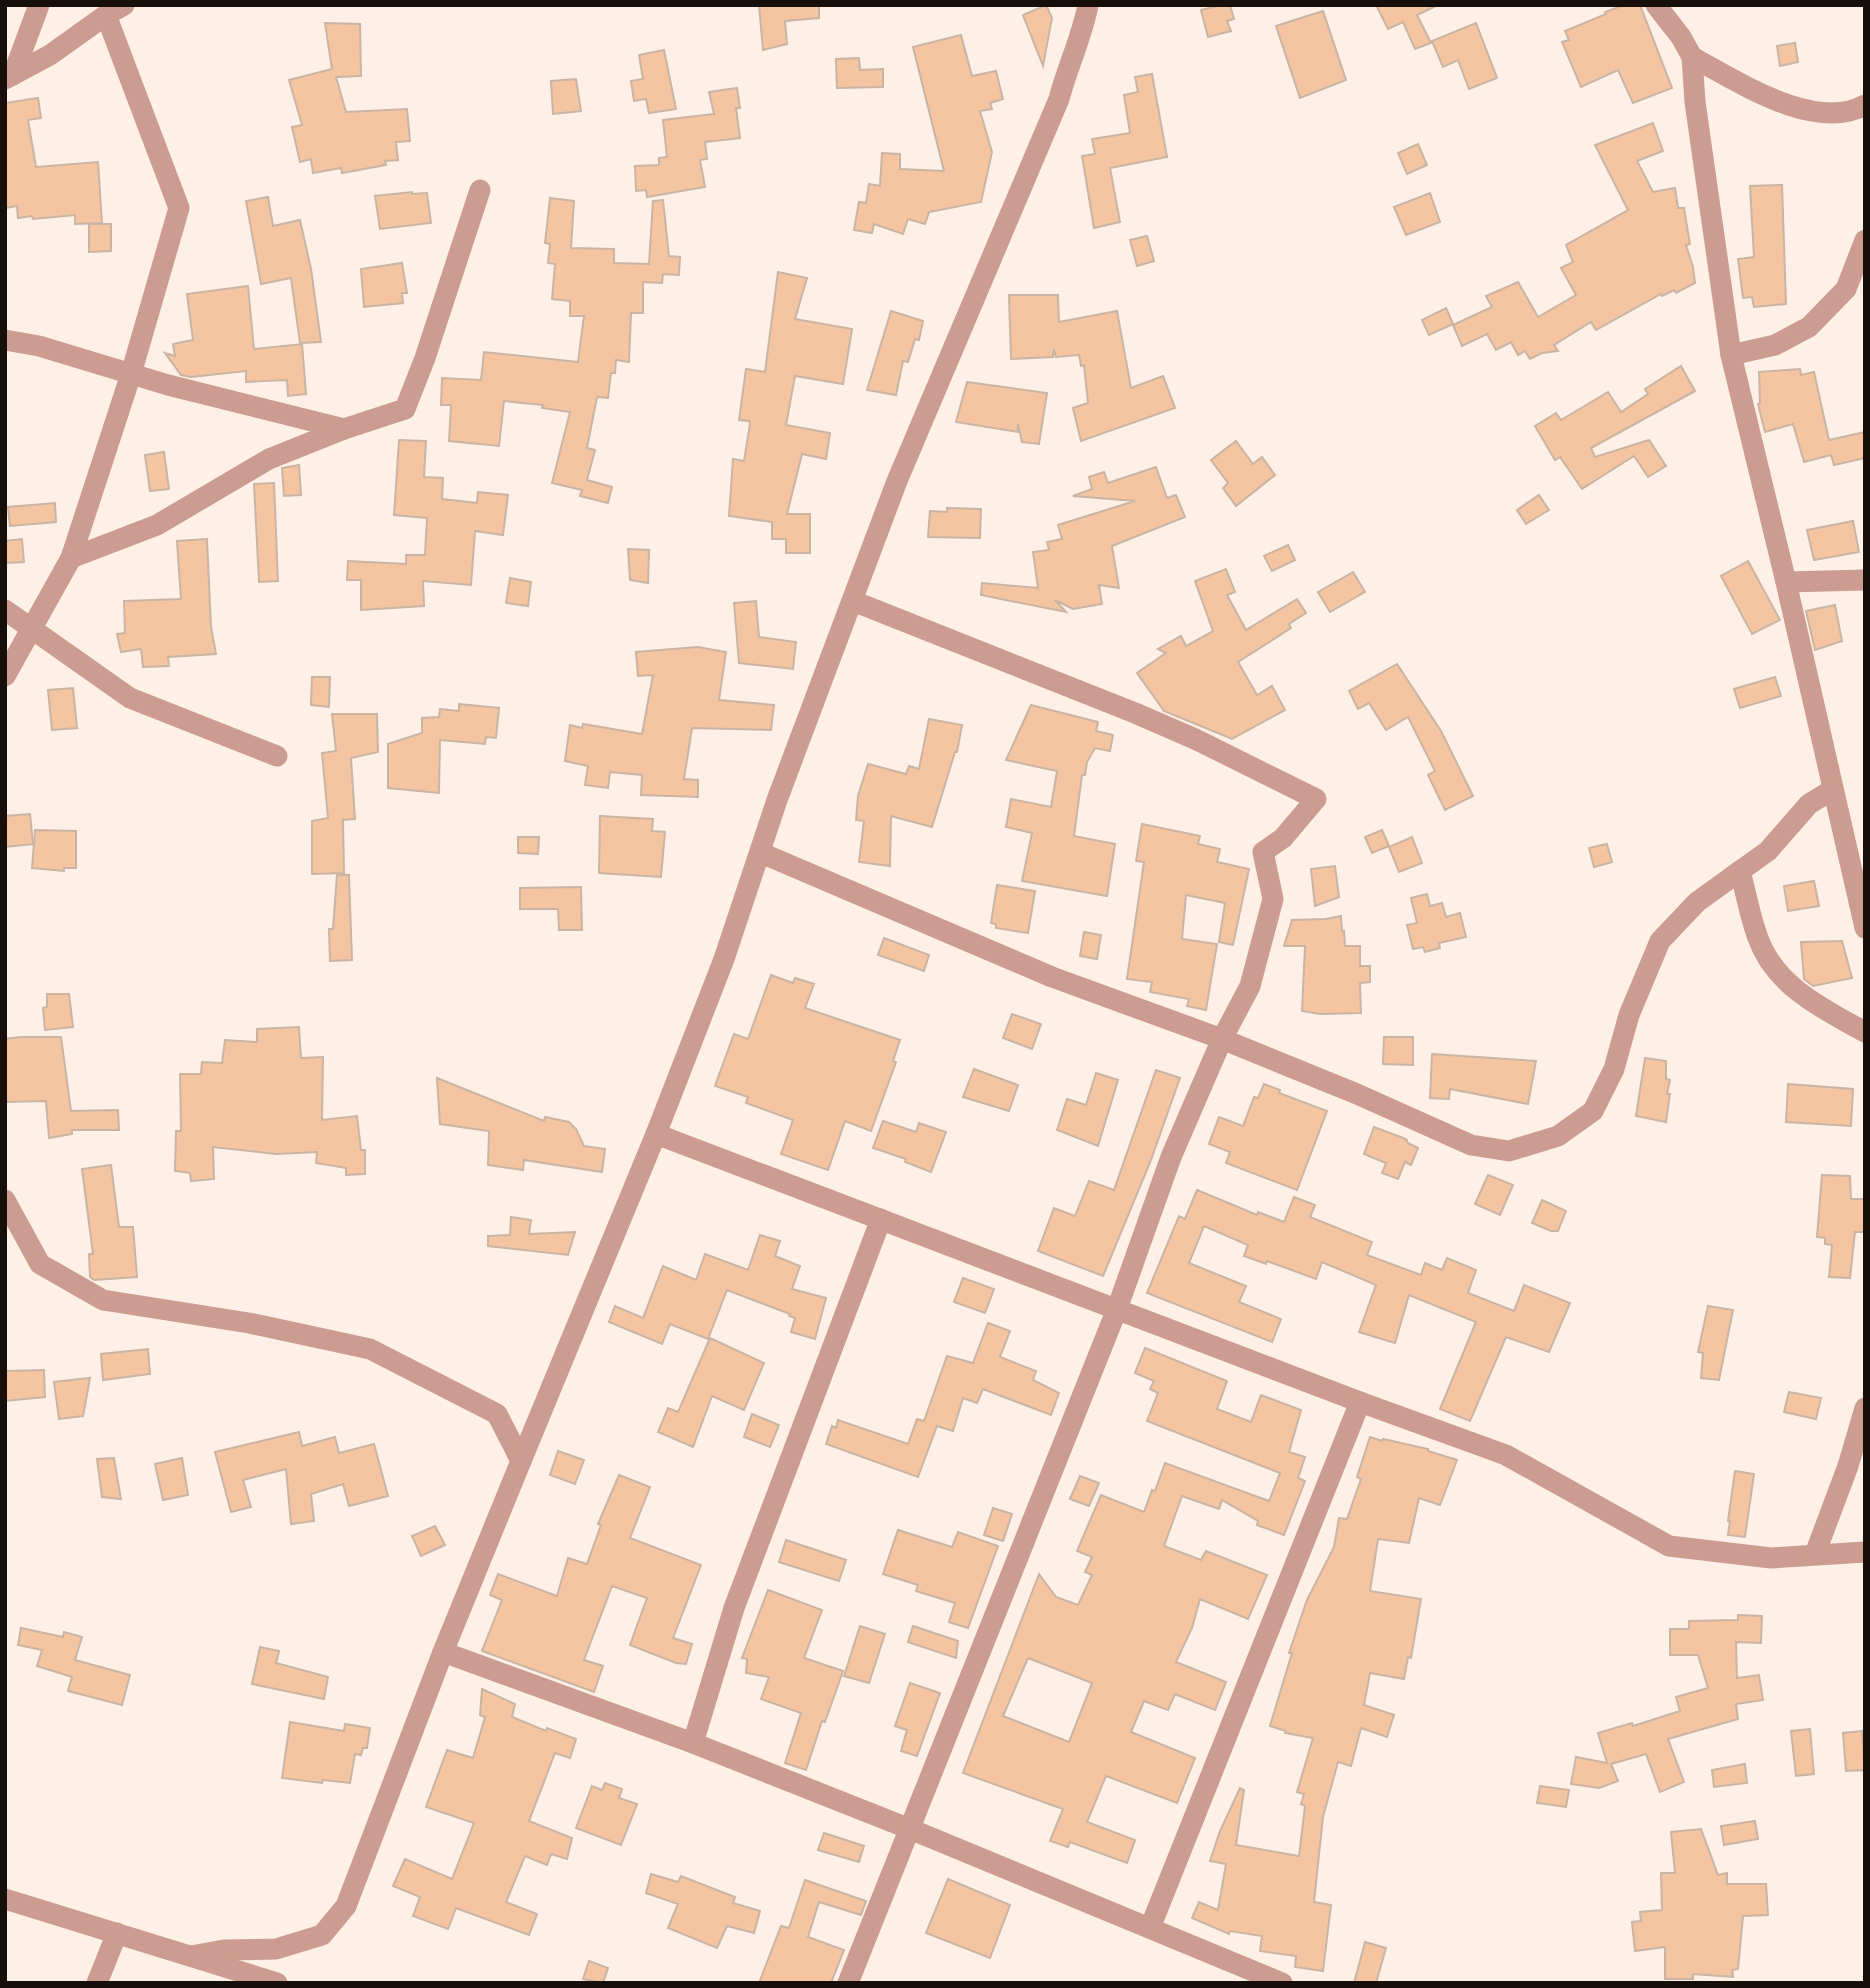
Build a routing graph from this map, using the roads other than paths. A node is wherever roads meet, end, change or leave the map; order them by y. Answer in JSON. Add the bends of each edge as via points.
{"nodes":[{"id":1,"x":39,"y":5,"type":"edge"},
{"id":2,"x":1088,"y":5,"type":"edge"},
{"id":3,"x":1657,"y":5,"type":"edge"},
{"id":4,"x":115,"y":10,"type":"edge"},
{"id":5,"x":1692,"y":57,"type":"junction"},
{"id":6,"x":9,"y":77,"type":"edge"},
{"id":7,"x":1865,"y":105,"type":"edge"},
{"id":8,"x":480,"y":190,"type":"dead end"},
{"id":9,"x":1865,"y":240,"type":"edge"},
{"id":10,"x":5,"y":340,"type":"edge"},
{"id":11,"x":1731,"y":355,"type":"junction"},
{"id":12,"x":131,"y":374,"type":"junction"},
{"id":13,"x":344,"y":429,"type":"junction"},
{"id":14,"x":71,"y":558,"type":"junction"},
{"id":15,"x":1865,"y":580,"type":"edge"},
{"id":16,"x":1786,"y":582,"type":"junction"},
{"id":17,"x":853,"y":601,"type":"junction"},
{"id":18,"x":5,"y":610,"type":"edge"},
{"id":19,"x":32,"y":631,"type":"junction"},
{"id":20,"x":5,"y":676,"type":"edge"},
{"id":21,"x":277,"y":756,"type":"dead end"},
{"id":22,"x":1832,"y":790,"type":"junction"},
{"id":23,"x":1855,"y":844,"type":"edge"},
{"id":24,"x":761,"y":853,"type":"junction"},
{"id":25,"x":1740,"y":871,"type":"junction"},
{"id":26,"x":1865,"y":928,"type":"edge"},
{"id":27,"x":1865,"y":1032,"type":"edge"},
{"id":28,"x":1222,"y":1039,"type":"junction"},
{"id":29,"x":656,"y":1134,"type":"junction"},
{"id":30,"x":5,"y":1200,"type":"edge"},
{"id":31,"x":881,"y":1219,"type":"junction"},
{"id":32,"x":1117,"y":1309,"type":"junction"},
{"id":33,"x":1360,"y":1402,"type":"junction"},
{"id":34,"x":1865,"y":1408,"type":"edge"},
{"id":35,"x":521,"y":1461,"type":"junction"},
{"id":36,"x":1865,"y":1552,"type":"edge"},
{"id":37,"x":1815,"y":1555,"type":"junction"},
{"id":38,"x":443,"y":1651,"type":"junction"},
{"id":39,"x":693,"y":1743,"type":"junction"},
{"id":40,"x":910,"y":1829,"type":"junction"},
{"id":41,"x":5,"y":1899,"type":"edge"},
{"id":42,"x":1150,"y":1928,"type":"junction"},
{"id":43,"x":117,"y":1933,"type":"junction"},
{"id":44,"x":191,"y":1956,"type":"junction"},
{"id":45,"x":97,"y":1983,"type":"edge"},
{"id":46,"x":277,"y":1983,"type":"edge"},
{"id":47,"x":848,"y":1983,"type":"edge"},
{"id":48,"x":1282,"y":1983,"type":"edge"}],
"edges":[{"from":1,"to":6,"type":"street"},
{"from":2,"to":17,"type":"street","via":[[1059,99],[897,481]]},
{"from":3,"to":5,"type":"street"},
{"from":4,"to":6,"type":"street"},
{"from":4,"to":12,"type":"street","via":[[179,208]]},
{"from":5,"to":7,"type":"street","via":[[1794,107],[1830,115]]},
{"from":5,"to":11,"type":"street"},
{"from":8,"to":13,"type":"street","via":[[405,409]]},
{"from":9,"to":11,"type":"street","via":[[1846,289],[1809,327],[1775,345]]},
{"from":10,"to":12,"type":"street"},
{"from":11,"to":16,"type":"street"},
{"from":12,"to":13,"type":"street"},
{"from":12,"to":14,"type":"street"},
{"from":13,"to":14,"type":"street","via":[[269,459],[158,525]]},
{"from":14,"to":19,"type":"street"},
{"from":15,"to":16,"type":"street"},
{"from":16,"to":22,"type":"street"},
{"from":17,"to":24,"type":"street"},
{"from":17,"to":28,"type":"street","via":[[1135,713],[1316,799],[1283,838],[1263,852],[1273,899],[1250,986]]},
{"from":18,"to":19,"type":"street"},
{"from":19,"to":20,"type":"street"},
{"from":19,"to":21,"type":"street","via":[[130,698]]},
{"from":22,"to":23,"type":"street"},
{"from":22,"to":25,"type":"street","via":[[1809,804],[1769,852]]},
{"from":23,"to":26,"type":"street"},
{"from":24,"to":28,"type":"street","via":[[1052,977]]},
{"from":24,"to":29,"type":"street"},
{"from":25,"to":27,"type":"street","via":[[1758,940],[1782,978]]},
{"from":25,"to":28,"type":"street","via":[[1697,902],[1660,941],[1629,1015],[1614,1069],[1593,1111],[1558,1136],[1509,1151],[1471,1145]]},
{"from":28,"to":32,"type":"street","via":[[1171,1157]]},
{"from":29,"to":31,"type":"street"},
{"from":29,"to":35,"type":"street"},
{"from":30,"to":35,"type":"street","via":[[40,1265],[103,1300],[249,1323],[370,1349],[497,1413]]},
{"from":31,"to":32,"type":"street"},
{"from":31,"to":39,"type":"street","via":[[734,1608]]},
{"from":32,"to":33,"type":"street"},
{"from":32,"to":40,"type":"street"},
{"from":33,"to":37,"type":"street","via":[[1506,1455],[1669,1546],[1771,1558]]},
{"from":33,"to":42,"type":"street"},
{"from":34,"to":37,"type":"street"},
{"from":35,"to":38,"type":"street"},
{"from":36,"to":37,"type":"street"},
{"from":38,"to":39,"type":"street"},
{"from":38,"to":44,"type":"street","via":[[346,1906],[338,1916],[322,1935],[276,1949]]},
{"from":39,"to":40,"type":"street"},
{"from":40,"to":42,"type":"street"},
{"from":40,"to":47,"type":"street"},
{"from":41,"to":43,"type":"street"},
{"from":42,"to":48,"type":"street"},
{"from":43,"to":44,"type":"street"},
{"from":43,"to":45,"type":"street"},
{"from":44,"to":46,"type":"street"}]}
